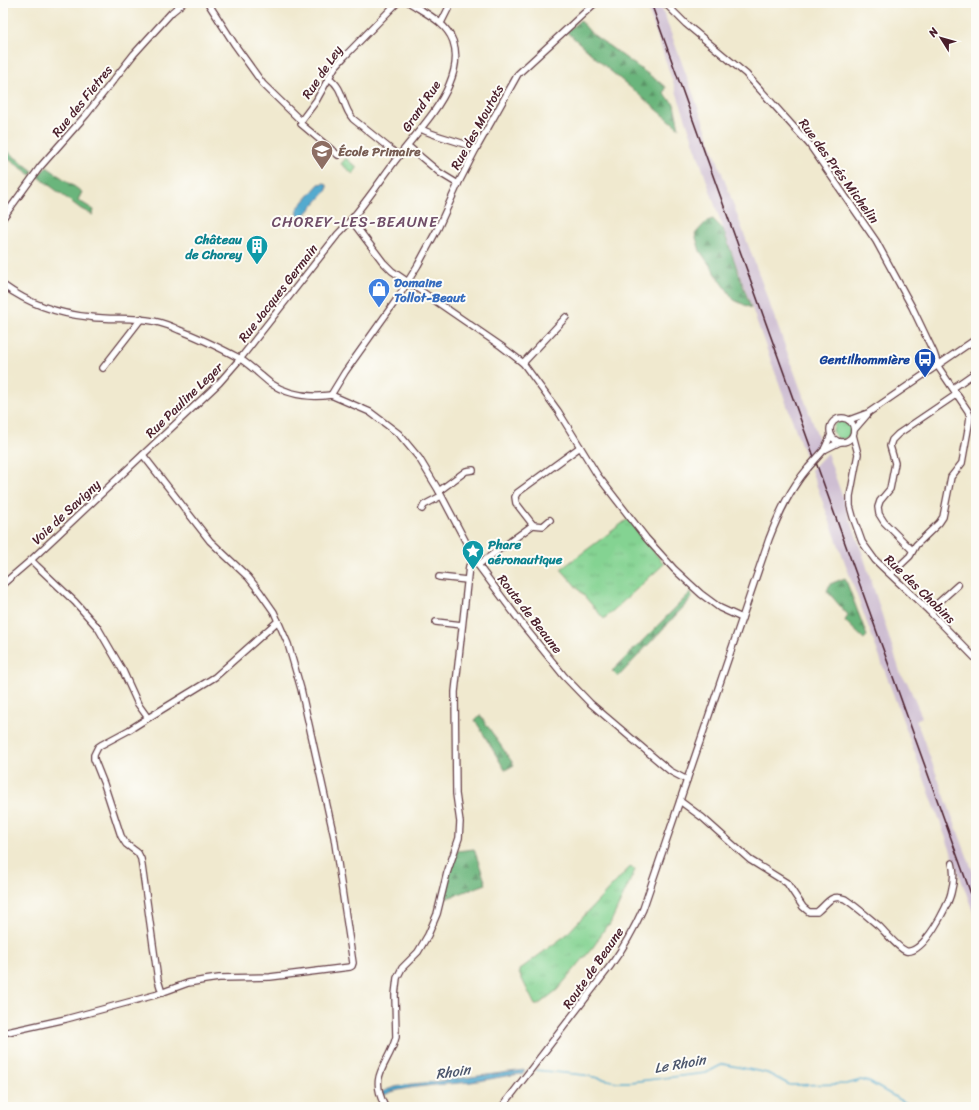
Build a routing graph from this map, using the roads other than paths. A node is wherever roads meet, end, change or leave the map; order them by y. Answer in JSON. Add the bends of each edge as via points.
{"nodes":[{"id":1,"x":183,"y":3,"type":"edge"},
{"id":2,"x":208,"y":3,"type":"edge"},
{"id":3,"x":397,"y":3,"type":"edge"},
{"id":4,"x":410,"y":3,"type":"edge"},
{"id":5,"x":451,"y":3,"type":"edge"},
{"id":6,"x":595,"y":3,"type":"edge"},
{"id":7,"x":665,"y":3,"type":"edge"},
{"id":8,"x":441,"y":23,"type":"junction"},
{"id":9,"x":329,"y":78,"type":"junction"},
{"id":10,"x":301,"y":121,"type":"junction"},
{"id":11,"x":421,"y":129,"type":"junction"},
{"id":12,"x":408,"y":146,"type":"junction"},
{"id":13,"x":476,"y":149,"type":"junction"},
{"id":14,"x":338,"y":155,"type":"dead end"},
{"id":15,"x":399,"y":156,"type":"junction"},
{"id":16,"x":458,"y":184,"type":"junction"},
{"id":17,"x":364,"y":203,"type":"joint"},
{"id":18,"x":3,"y":218,"type":"edge"},
{"id":19,"x":352,"y":221,"type":"junction"},
{"id":20,"x":406,"y":282,"type":"junction"},
{"id":21,"x":3,"y":285,"type":"edge"},
{"id":22,"x":566,"y":317,"type":"dead end"},
{"id":23,"x":141,"y":319,"type":"junction"},
{"id":24,"x":976,"y":339,"type":"edge"},
{"id":25,"x":240,"y":359,"type":"junction"},
{"id":26,"x":523,"y":363,"type":"junction"},
{"id":27,"x":938,"y":365,"type":"junction"},
{"id":28,"x":103,"y":368,"type":"dead end"},
{"id":29,"x":976,"y":372,"type":"edge"},
{"id":30,"x":953,"y":388,"type":"junction"},
{"id":31,"x":957,"y":394,"type":"junction"},
{"id":32,"x":331,"y":395,"type":"junction"},
{"id":33,"x":868,"y":413,"type":"junction"},
{"id":34,"x":849,"y":420,"type":"junction"},
{"id":35,"x":854,"y":432,"type":"junction"},
{"id":36,"x":831,"y":435,"type":"junction"},
{"id":37,"x":842,"y":442,"type":"junction"},
{"id":38,"x":580,"y":447,"type":"junction"},
{"id":39,"x":824,"y":450,"type":"junction"},
{"id":40,"x":142,"y":455,"type":"junction"},
{"id":41,"x":857,"y":457,"type":"junction"},
{"id":42,"x":473,"y":470,"type":"dead end"},
{"id":43,"x":440,"y":494,"type":"junction"},
{"id":44,"x":422,"y":510,"type":"dead end"},
{"id":45,"x":550,"y":520,"type":"dead end"},
{"id":46,"x":533,"y":525,"type":"junction"},
{"id":47,"x":912,"y":550,"type":"junction"},
{"id":48,"x":474,"y":559,"type":"junction"},
{"id":49,"x":31,"y":560,"type":"junction"},
{"id":50,"x":478,"y":565,"type":"junction"},
{"id":51,"x":891,"y":574,"type":"junction"},
{"id":52,"x":439,"y":577,"type":"dead end"},
{"id":53,"x":467,"y":580,"type":"junction"},
{"id":54,"x":3,"y":584,"type":"edge"},
{"id":55,"x":958,"y":585,"type":"dead end"},
{"id":56,"x":929,"y":611,"type":"junction"},
{"id":57,"x":742,"y":618,"type":"junction"},
{"id":58,"x":278,"y":621,"type":"junction"},
{"id":59,"x":436,"y":622,"type":"dead end"},
{"id":60,"x":462,"y":625,"type":"junction"},
{"id":61,"x":976,"y":659,"type":"edge"},
{"id":62,"x":148,"y":718,"type":"junction"},
{"id":63,"x":687,"y":780,"type":"junction"},
{"id":64,"x":680,"y":801,"type":"junction"},
{"id":65,"x":952,"y":863,"type":"dead end"},
{"id":66,"x":162,"y":993,"type":"junction"},
{"id":67,"x":3,"y":1033,"type":"edge"},
{"id":68,"x":385,"y":1107,"type":"edge"},
{"id":69,"x":502,"y":1107,"type":"edge"}],
"edges":[{"from":1,"to":18,"type":"street","name":"Rue des Fietres","via":[[134,54],[86,116],[40,167]]},
{"from":2,"to":10,"type":"street","via":[[258,78]]},
{"from":3,"to":9,"type":"street","name":"Rue de Ley","via":[[335,67]]},
{"from":4,"to":8,"type":"street","name":"Grand Rue"},
{"from":5,"to":8,"type":"street"},
{"from":6,"to":13,"type":"street","name":"Rue des Moutots","via":[[518,74]]},
{"from":7,"to":27,"type":"street","name":"Rue des Prés Michelin","via":[[746,74],[809,144],[876,241],[912,307]]},
{"from":8,"to":11,"type":"street","name":"Grand Rue","via":[[452,40],[456,55],[454,70],[449,86]]},
{"from":9,"to":10,"type":"street","name":"Rue de Ley"},
{"from":9,"to":15,"type":"street","via":[[340,88],[348,113]]},
{"from":10,"to":14,"type":"street","via":[[301,124]]},
{"from":11,"to":12,"type":"street","name":"Grand Rue"},
{"from":11,"to":13,"type":"street"},
{"from":12,"to":15,"type":"street","name":"Grand Rue"},
{"from":12,"to":16,"type":"street","via":[[440,173]]},
{"from":13,"to":16,"type":"street","name":"Rue des Moutots"},
{"from":15,"to":17,"type":"street","name":"Grand Rue"},
{"from":16,"to":20,"type":"street","name":"Rue des Moutots","via":[[438,228]]},
{"from":17,"to":19,"type":"street","name":"Rue Jacques Germain"},
{"from":19,"to":20,"type":"street","via":[[383,262]]},
{"from":19,"to":25,"type":"street","name":"Rue Jacques Germain","via":[[338,234]]},
{"from":20,"to":26,"type":"street"},
{"from":20,"to":32,"type":"street","name":"Rue des Moutots"},
{"from":21,"to":23,"type":"street","via":[[18,296],[53,311],[91,318]]},
{"from":22,"to":26,"type":"street"},
{"from":23,"to":25,"type":"street","via":[[182,330]]},
{"from":23,"to":28,"type":"street"},
{"from":24,"to":27,"type":"street"},
{"from":25,"to":32,"type":"street","via":[[272,384],[286,391],[316,397]]},
{"from":25,"to":40,"type":"street","name":"Rue Pauline Leger"},
{"from":26,"to":38,"type":"street","via":[[558,411]]},
{"from":27,"to":30,"type":"street","name":"Rue des Prés Michelin"},
{"from":27,"to":33,"type":"street"},
{"from":29,"to":30,"type":"street"},
{"from":30,"to":31,"type":"street","name":"Rue des Prés Michelin"},
{"from":31,"to":47,"type":"street","name":"Rue des Prés Michelin","via":[[970,416],[962,463],[951,477],[942,520]]},
{"from":31,"to":47,"type":"street","via":[[898,434],[890,446],[895,463],[892,482],[889,492],[880,501],[878,511],[884,522]]},
{"from":32,"to":43,"type":"street","name":"Route de Beaune","via":[[370,412],[399,434],[419,458]]},
{"from":33,"to":34,"type":"street"},
{"from":33,"to":35,"type":"street"},
{"from":34,"to":35,"type":"street","via":[[853,424]]},
{"from":34,"to":36,"type":"street","via":[[841,418],[834,421],[830,428]]},
{"from":35,"to":37,"type":"street","via":[[850,439]]},
{"from":35,"to":41,"type":"street","name":"Rue des Chobins"},
{"from":36,"to":37,"type":"street"},
{"from":36,"to":39,"type":"street"},
{"from":37,"to":39,"type":"street"},
{"from":37,"to":41,"type":"street","via":[[852,446]]},
{"from":38,"to":46,"type":"street","via":[[515,497],[516,503]]},
{"from":38,"to":57,"type":"street","via":[[598,476],[659,554],[715,605]]},
{"from":39,"to":57,"type":"street","name":"Route de Beaune","bridge":true,"via":[[791,491],[774,524]]},
{"from":40,"to":49,"type":"street","name":"Voie de Savigny"},
{"from":40,"to":58,"type":"street","via":[[210,541],[248,577]]},
{"from":41,"to":51,"type":"street","name":"Rue des Chobins","via":[[850,506],[867,550],[878,564]]},
{"from":42,"to":43,"type":"street","via":[[466,471]]},
{"from":43,"to":44,"type":"street","via":[[424,505]]},
{"from":43,"to":48,"type":"street","name":"Route de Beaune"},
{"from":45,"to":46,"type":"street","via":[[543,526]]},
{"from":46,"to":50,"type":"street"},
{"from":47,"to":51,"type":"street","name":"Rue des Prés Michelin","via":[[910,556]]},
{"from":48,"to":50,"type":"street","name":"Route de Beaune"},
{"from":48,"to":53,"type":"street","via":[[469,566]]},
{"from":49,"to":54,"type":"street","name":"Voie de Savigny"},
{"from":49,"to":62,"type":"street","via":[[98,628]]},
{"from":50,"to":63,"type":"street","name":"Route de Beaune","via":[[564,676],[590,703],[670,771]]},
{"from":51,"to":56,"type":"street","name":"Rue des Chobins"},
{"from":52,"to":53,"type":"street"},
{"from":53,"to":60,"type":"street"},
{"from":55,"to":56,"type":"street"},
{"from":56,"to":61,"type":"street","name":"Rue des Chobins"},
{"from":57,"to":63,"type":"street","name":"Route de Beaune"},
{"from":58,"to":62,"type":"street","via":[[215,677]]},
{"from":58,"to":66,"type":"street","via":[[288,644],[301,689],[332,829],[353,963],[350,967],[270,977],[205,980],[188,983]]},
{"from":59,"to":60,"type":"street"},
{"from":60,"to":68,"type":"street","via":[[455,692],[456,794],[460,838],[428,936],[397,978],[396,1037],[378,1077]]},
{"from":62,"to":66,"type":"street","via":[[98,747],[94,752],[94,759],[121,836],[141,859]]},
{"from":63,"to":64,"type":"street","name":"Route de Beaune"},
{"from":64,"to":65,"type":"street","via":[[750,860],[787,883],[809,912],[817,912],[832,898],[846,900],[898,946],[908,951],[919,946],[946,907],[954,884]]},
{"from":64,"to":69,"type":"street","name":"Route de Beaune","via":[[643,909],[629,938],[582,1004]]},
{"from":66,"to":67,"type":"street"}]}
